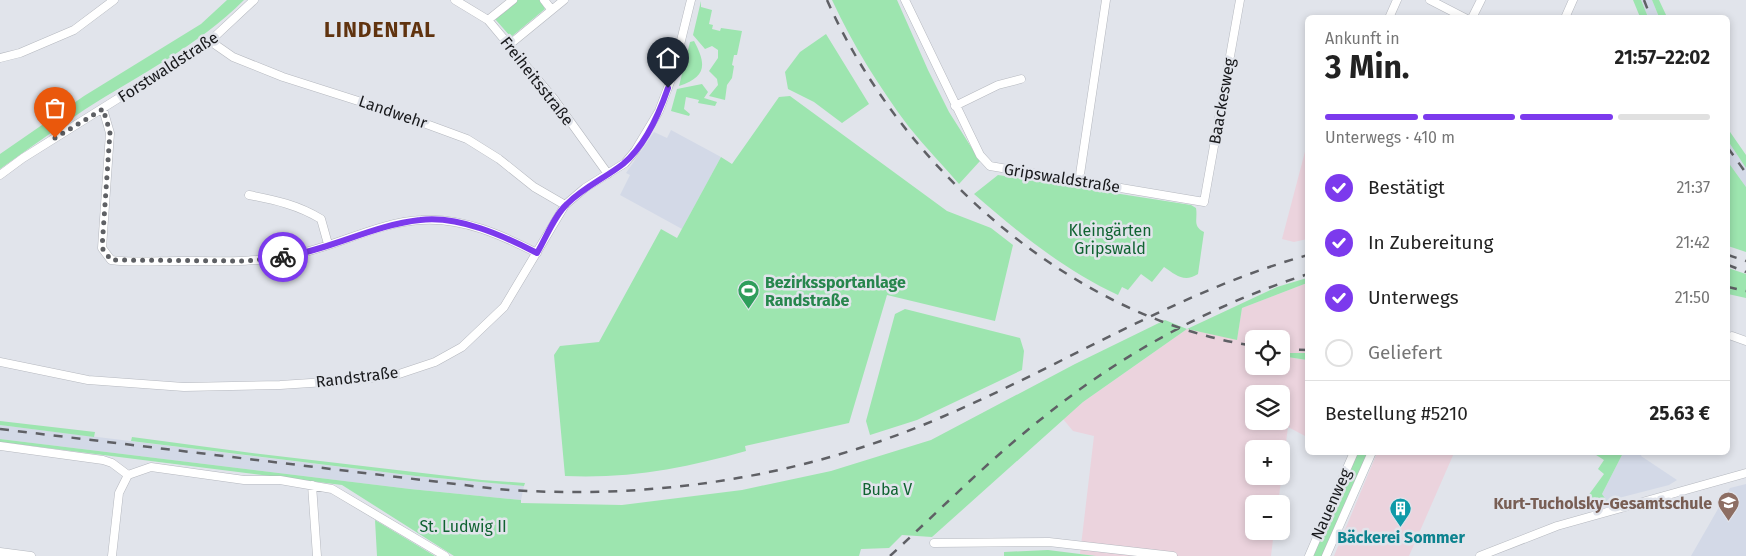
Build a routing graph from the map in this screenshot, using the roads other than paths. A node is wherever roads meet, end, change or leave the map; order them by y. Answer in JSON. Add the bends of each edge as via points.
{"nodes":[{"id":1,"x":114,"y":0,"type":"edge"},
{"id":2,"x":254,"y":0,"type":"edge"},
{"id":3,"x":455,"y":0,"type":"edge"},
{"id":4,"x":513,"y":0,"type":"edge"},
{"id":5,"x":544,"y":0,"type":"edge"},
{"id":6,"x":564,"y":0,"type":"edge"},
{"id":7,"x":691,"y":0,"type":"edge"},
{"id":8,"x":905,"y":0,"type":"edge"},
{"id":9,"x":1106,"y":0,"type":"edge"},
{"id":10,"x":1240,"y":0,"type":"edge"},
{"id":11,"x":1398,"y":0,"type":"edge"},
{"id":12,"x":1430,"y":0,"type":"edge"},
{"id":13,"x":1481,"y":0,"type":"edge"},
{"id":14,"x":1573,"y":0,"type":"edge"},
{"id":15,"x":551,"y":9,"type":"junction"},
{"id":16,"x":1390,"y":15,"type":"edge"},
{"id":17,"x":1459,"y":15,"type":"edge"},
{"id":18,"x":1474,"y":15,"type":"edge"},
{"id":19,"x":1566,"y":15,"type":"edge"},
{"id":20,"x":488,"y":20,"type":"junction"},
{"id":21,"x":210,"y":41,"type":"junction"},
{"id":22,"x":509,"y":45,"type":"junction"},
{"id":23,"x":0,"y":58,"type":"edge"},
{"id":24,"x":1021,"y":80,"type":"dead end"},
{"id":25,"x":955,"y":106,"type":"junction"},
{"id":26,"x":103,"y":109,"type":"junction"},
{"id":27,"x":608,"y":174,"type":"junction"},
{"id":28,"x":0,"y":175,"type":"edge"},
{"id":29,"x":1079,"y":181,"type":"junction"},
{"id":30,"x":249,"y":195,"type":"dead end"},
{"id":31,"x":1204,"y":202,"type":"joint"},
{"id":32,"x":565,"y":205,"type":"junction"},
{"id":33,"x":328,"y":244,"type":"junction"},
{"id":34,"x":537,"y":253,"type":"junction"},
{"id":35,"x":1732,"y":336,"type":"dead end"},
{"id":36,"x":1746,"y":341,"type":"edge"},
{"id":37,"x":0,"y":362,"type":"edge"},
{"id":38,"x":0,"y":446,"type":"edge"},
{"id":39,"x":1353,"y":455,"type":"edge"},
{"id":40,"x":1371,"y":455,"type":"edge"},
{"id":41,"x":1746,"y":473,"type":"edge"},
{"id":42,"x":128,"y":475,"type":"junction"},
{"id":43,"x":312,"y":485,"type":"junction"},
{"id":44,"x":934,"y":542,"type":"dead end"},
{"id":45,"x":0,"y":552,"type":"edge"},
{"id":46,"x":32,"y":556,"type":"edge"},
{"id":47,"x":112,"y":556,"type":"edge"},
{"id":48,"x":317,"y":556,"type":"edge"},
{"id":49,"x":445,"y":556,"type":"edge"},
{"id":50,"x":1173,"y":556,"type":"edge"},
{"id":51,"x":1308,"y":556,"type":"edge"},
{"id":52,"x":1326,"y":556,"type":"edge"},
{"id":53,"x":1480,"y":556,"type":"edge"}],
"edges":[{"from":1,"to":23,"type":"street","via":[[74,30]]},
{"from":2,"to":21,"type":"street","name":"Forstwaldstraße"},
{"from":3,"to":20,"type":"street","name":"Freiheitsstraße"},
{"from":4,"to":20,"type":"street"},
{"from":5,"to":15,"type":"street"},
{"from":6,"to":15,"type":"street"},
{"from":7,"to":27,"type":"street","name":"Randstraße","via":[[672,77],[659,111],[635,151]]},
{"from":8,"to":25,"type":"street","name":"Gripswaldstraße"},
{"from":9,"to":29,"type":"street"},
{"from":10,"to":31,"type":"street","name":"Baackesweg"},
{"from":11,"to":16,"type":"street"},
{"from":12,"to":17,"type":"street"},
{"from":13,"to":18,"type":"street"},
{"from":14,"to":19,"type":"street"},
{"from":15,"to":22,"type":"street"},
{"from":20,"to":22,"type":"street","name":"Freiheitsstraße"},
{"from":21,"to":26,"type":"street","name":"Forstwaldstraße"},
{"from":21,"to":32,"type":"street","name":"Landwehr","via":[[233,57],[283,77],[467,139]]},
{"from":22,"to":27,"type":"street","name":"Freiheitsstraße","via":[[554,99]]},
{"from":24,"to":25,"type":"street","via":[[998,86]]},
{"from":25,"to":29,"type":"street","name":"Gripswaldstraße","via":[[980,155],[990,166]]},
{"from":26,"to":28,"type":"street","name":"Forstwaldstraße"},
{"from":26,"to":33,"type":"street","via":[[110,132],[102,248],[111,260],[246,261],[293,255]]},
{"from":27,"to":32,"type":"street","name":"Randstraße"},
{"from":29,"to":31,"type":"street","name":"Gripswaldstraße"},
{"from":30,"to":33,"type":"street","via":[[287,202],[321,218]]},
{"from":32,"to":34,"type":"street","name":"Randstraße"},
{"from":33,"to":34,"type":"street","via":[[422,220],[454,222],[481,229]]},
{"from":34,"to":37,"type":"street","name":"Randstraße","via":[[504,307],[462,346],[435,362],[399,374],[280,385],[184,387],[88,380]]},
{"from":35,"to":36,"type":"street"},
{"from":38,"to":42,"type":"street","via":[[103,460]]},
{"from":39,"to":51,"type":"street","name":"Nauenweg"},
{"from":40,"to":52,"type":"street","name":"Nauenweg"},
{"from":41,"to":53,"type":"street","via":[[1557,526]]},
{"from":42,"to":43,"type":"street","via":[[151,467],[244,480],[280,480]]},
{"from":42,"to":47,"type":"street","via":[[119,493]]},
{"from":43,"to":48,"type":"street"},
{"from":43,"to":49,"type":"street","via":[[332,489]]},
{"from":44,"to":50,"type":"street","via":[[1049,542]]},
{"from":45,"to":46,"type":"street"}]}
